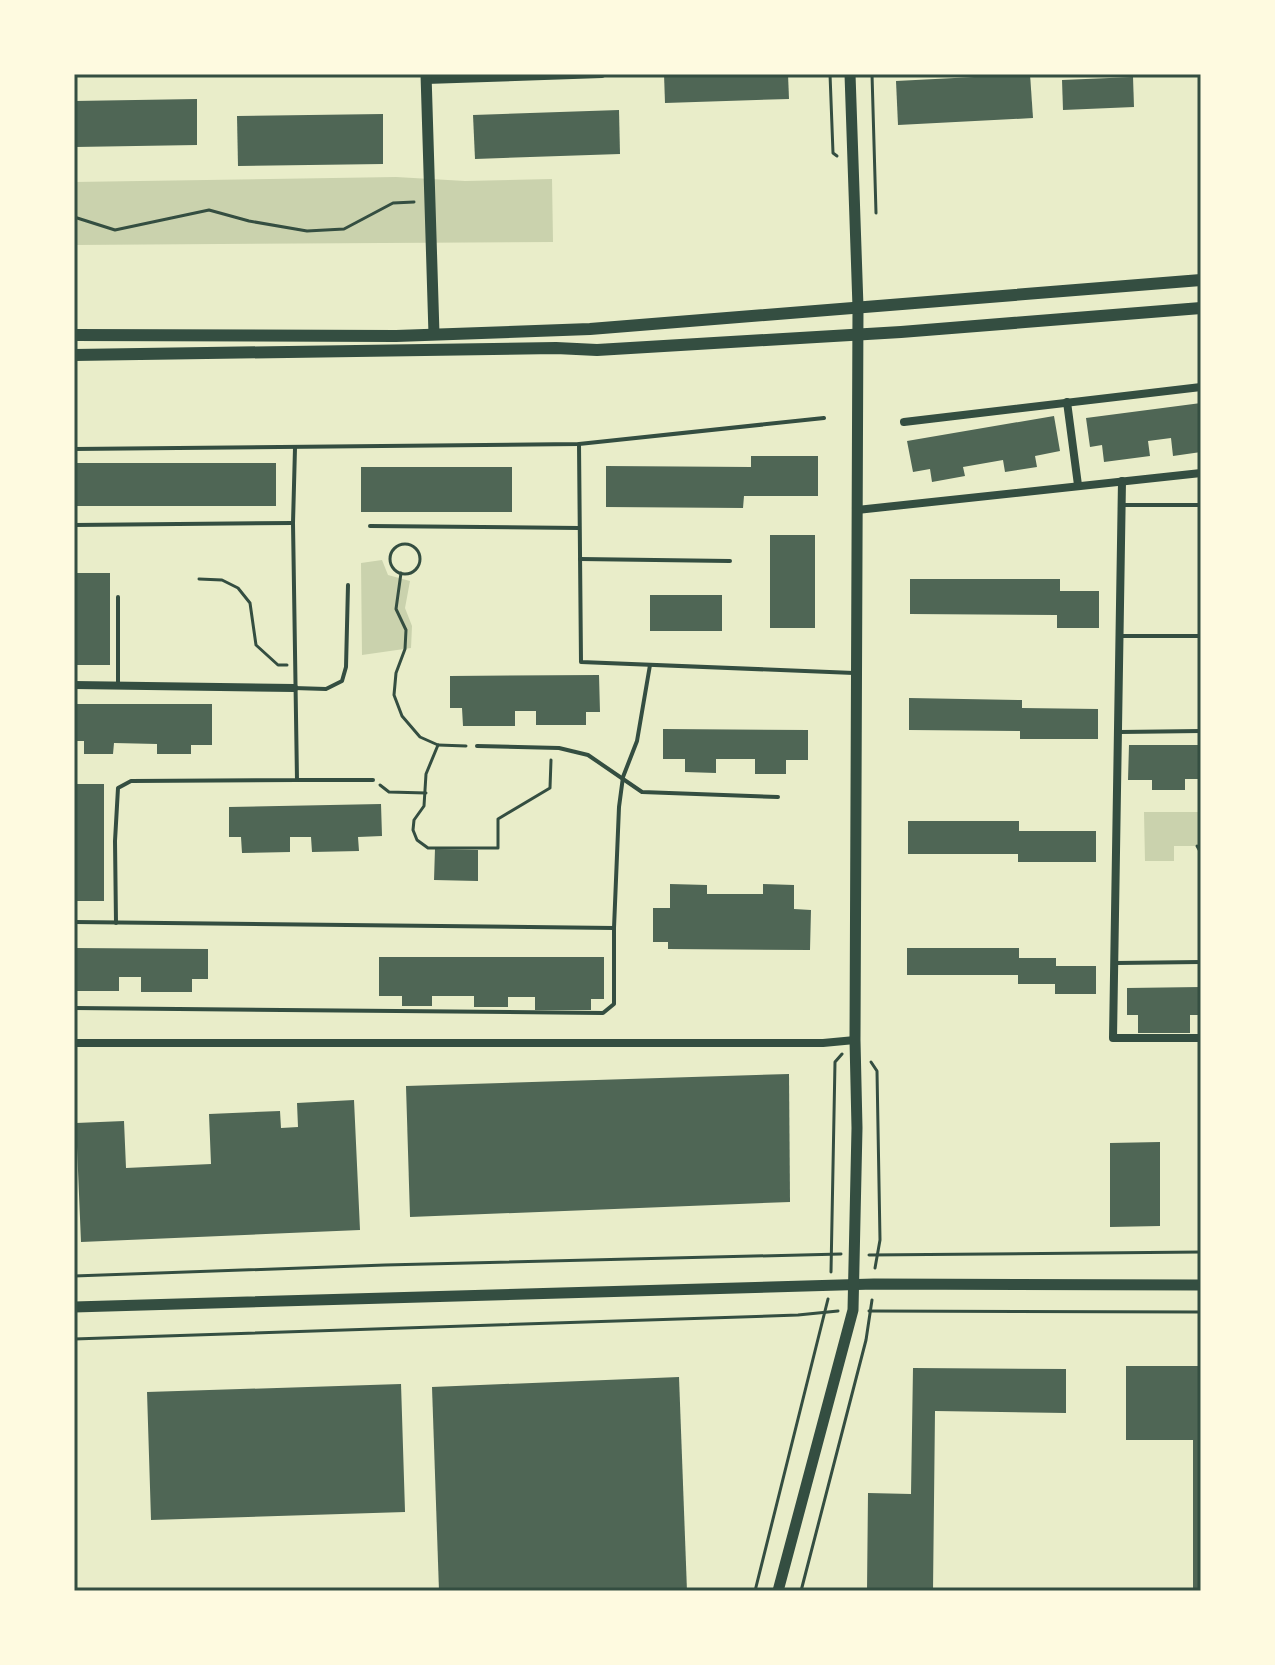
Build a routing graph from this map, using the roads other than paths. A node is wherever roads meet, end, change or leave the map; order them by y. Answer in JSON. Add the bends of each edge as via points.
{"nodes":[{"id":1,"x":602,"y":74,"type":"edge"},
{"id":2,"x":850,"y":74,"type":"edge"},
{"id":3,"x":426,"y":77,"type":"edge"},
{"id":4,"x":1201,"y":280,"type":"edge"},
{"id":5,"x":858,"y":307,"type":"junction"},
{"id":6,"x":1201,"y":308,"type":"edge"},
{"id":7,"x":858,"y":333,"type":"junction"},
{"id":8,"x":434,"y":334,"type":"junction"},
{"id":9,"x":74,"y":335,"type":"edge"},
{"id":10,"x":74,"y":355,"type":"edge"},
{"id":11,"x":1201,"y":387,"type":"edge"},
{"id":12,"x":1067,"y":402,"type":"junction"},
{"id":13,"x":824,"y":418,"type":"dead end"},
{"id":14,"x":904,"y":422,"type":"dead end"},
{"id":15,"x":579,"y":444,"type":"junction"},
{"id":16,"x":295,"y":448,"type":"junction"},
{"id":17,"x":74,"y":449,"type":"edge"},
{"id":18,"x":1201,"y":473,"type":"edge"},
{"id":19,"x":1122,"y":481,"type":"junction"},
{"id":20,"x":1078,"y":485,"type":"junction"},
{"id":21,"x":1121,"y":505,"type":"junction"},
{"id":22,"x":1201,"y":505,"type":"edge"},
{"id":23,"x":857,"y":510,"type":"junction"},
{"id":24,"x":293,"y":523,"type":"junction"},
{"id":25,"x":74,"y":525,"type":"edge"},
{"id":26,"x":370,"y":526,"type":"dead end"},
{"id":27,"x":579,"y":528,"type":"junction"},
{"id":28,"x":580,"y":559,"type":"junction"},
{"id":29,"x":730,"y":561,"type":"dead end"},
{"id":30,"x":348,"y":585,"type":"dead end"},
{"id":31,"x":118,"y":597,"type":"dead end"},
{"id":32,"x":1119,"y":636,"type":"junction"},
{"id":33,"x":1201,"y":636,"type":"edge"},
{"id":34,"x":650,"y":665,"type":"junction"},
{"id":35,"x":856,"y":673,"type":"junction"},
{"id":36,"x":74,"y":685,"type":"edge"},
{"id":37,"x":118,"y":685,"type":"junction"},
{"id":38,"x":294,"y":688,"type":"junction"},
{"id":39,"x":1201,"y":731,"type":"edge"},
{"id":40,"x":1118,"y":732,"type":"junction"},
{"id":41,"x":477,"y":746,"type":"road end"},
{"id":42,"x":623,"y":777,"type":"junction"},
{"id":43,"x":297,"y":780,"type":"junction"},
{"id":44,"x":373,"y":780,"type":"road end"},
{"id":45,"x":778,"y":797,"type":"dead end"},
{"id":46,"x":74,"y":922,"type":"edge"},
{"id":47,"x":116,"y":923,"type":"junction"},
{"id":48,"x":614,"y":928,"type":"junction"},
{"id":49,"x":1201,"y":962,"type":"edge"},
{"id":50,"x":1114,"y":963,"type":"junction"},
{"id":51,"x":74,"y":1008,"type":"edge"},
{"id":52,"x":1201,"y":1038,"type":"edge"},
{"id":53,"x":855,"y":1040,"type":"junction"},
{"id":54,"x":74,"y":1043,"type":"edge"},
{"id":55,"x":853,"y":1285,"type":"junction"},
{"id":56,"x":1201,"y":1285,"type":"edge"},
{"id":57,"x":74,"y":1307,"type":"edge"},
{"id":58,"x":778,"y":1591,"type":"edge"}],
"edges":[{"from":1,"to":3,"type":"street"},
{"from":2,"to":5,"type":"street"},
{"from":3,"to":8,"type":"street"},
{"from":4,"to":5,"type":"main road"},
{"from":5,"to":7,"type":"street"},
{"from":5,"to":8,"type":"main road","via":[[590,329]]},
{"from":6,"to":7,"type":"main road"},
{"from":7,"to":10,"type":"main road","via":[[597,350]]},
{"from":7,"to":23,"type":"street"},
{"from":8,"to":9,"type":"main road"},
{"from":11,"to":12,"type":"street"},
{"from":12,"to":14,"type":"street"},
{"from":12,"to":20,"type":"street"},
{"from":13,"to":15,"type":"lane"},
{"from":15,"to":16,"type":"lane"},
{"from":15,"to":27,"type":"lane"},
{"from":16,"to":17,"type":"lane"},
{"from":16,"to":24,"type":"lane"},
{"from":18,"to":19,"type":"street"},
{"from":19,"to":20,"type":"street"},
{"from":19,"to":21,"type":"street"},
{"from":20,"to":23,"type":"street"},
{"from":21,"to":22,"type":"lane"},
{"from":21,"to":32,"type":"street"},
{"from":23,"to":35,"type":"street"},
{"from":24,"to":25,"type":"lane"},
{"from":24,"to":38,"type":"lane"},
{"from":26,"to":27,"type":"lane"},
{"from":27,"to":28,"type":"lane"},
{"from":28,"to":29,"type":"lane"},
{"from":28,"to":34,"type":"lane","via":[[581,662]]},
{"from":30,"to":38,"type":"lane","via":[[342,681],[326,689]]},
{"from":31,"to":37,"type":"lane"},
{"from":32,"to":33,"type":"lane"},
{"from":32,"to":40,"type":"street"},
{"from":34,"to":35,"type":"lane"},
{"from":34,"to":42,"type":"lane","via":[[637,741]]},
{"from":35,"to":53,"type":"street"},
{"from":36,"to":37,"type":"street"},
{"from":37,"to":38,"type":"street"},
{"from":38,"to":43,"type":"lane"},
{"from":39,"to":40,"type":"lane"},
{"from":40,"to":50,"type":"street"},
{"from":41,"to":42,"type":"lane","via":[[559,748],[588,755]]},
{"from":42,"to":45,"type":"lane","via":[[642,792]]},
{"from":42,"to":48,"type":"lane"},
{"from":43,"to":44,"type":"lane"},
{"from":43,"to":47,"type":"lane","via":[[131,781],[118,788]]},
{"from":46,"to":47,"type":"lane"},
{"from":47,"to":48,"type":"lane"},
{"from":48,"to":51,"type":"lane","via":[[614,1004],[603,1013]]},
{"from":49,"to":50,"type":"lane"},
{"from":50,"to":52,"type":"street","via":[[1113,1038]]},
{"from":53,"to":54,"type":"street"},
{"from":53,"to":55,"type":"street"},
{"from":55,"to":56,"type":"street"},
{"from":55,"to":57,"type":"street"},
{"from":55,"to":58,"type":"street","via":[[853,1310]]}]}
